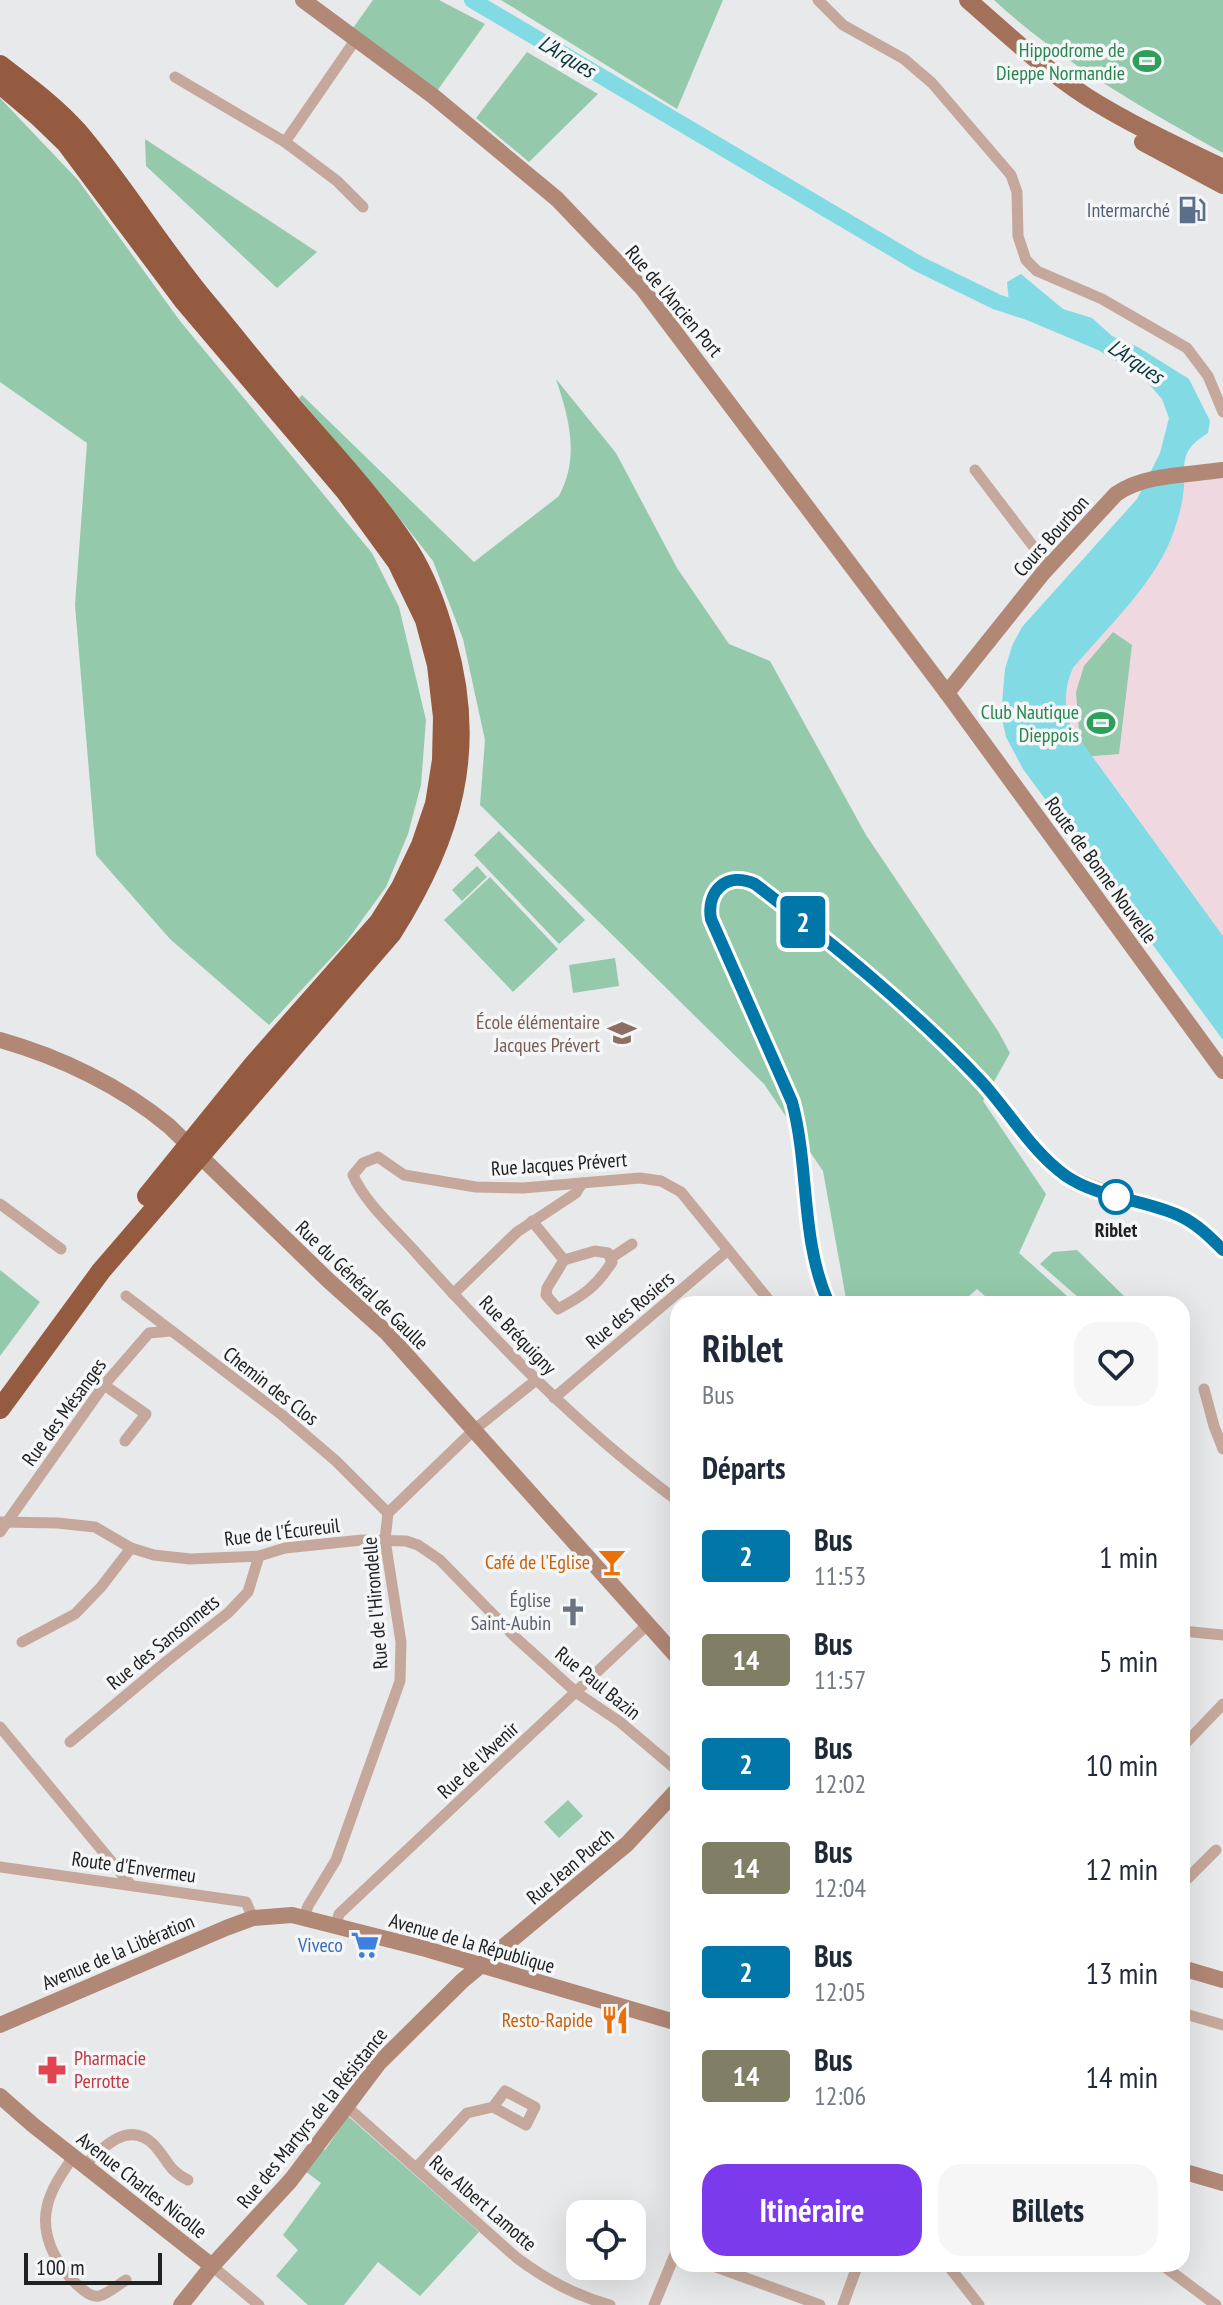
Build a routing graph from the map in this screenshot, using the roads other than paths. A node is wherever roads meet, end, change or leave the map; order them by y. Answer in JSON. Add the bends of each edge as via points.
{"nodes":[{"id":1,"x":303,"y":0,"type":"edge"},
{"id":2,"x":818,"y":0,"type":"edge"},
{"id":3,"x":968,"y":0,"type":"edge"},
{"id":4,"x":356,"y":39,"type":"junction"},
{"id":5,"x":1021,"y":47,"type":"junction"},
{"id":6,"x":0,"y":65,"type":"edge"},
{"id":7,"x":175,"y":77,"type":"dead end"},
{"id":8,"x":0,"y":84,"type":"edge"},
{"id":9,"x":285,"y":142,"type":"junction"},
{"id":10,"x":1223,"y":168,"type":"edge"},
{"id":11,"x":1223,"y":185,"type":"edge"},
{"id":12,"x":363,"y":207,"type":"dead end"},
{"id":13,"x":1223,"y":412,"type":"edge"},
{"id":14,"x":975,"y":470,"type":"dead end"},
{"id":15,"x":1223,"y":470,"type":"edge"},
{"id":16,"x":1049,"y":567,"type":"junction"},
{"id":17,"x":947,"y":693,"type":"junction"},
{"id":18,"x":0,"y":1040,"type":"edge"},
{"id":19,"x":1223,"y":1071,"type":"edge"},
{"id":20,"x":202,"y":1142,"type":"junction"},
{"id":21,"x":187,"y":1159,"type":"junction"},
{"id":22,"x":353,"y":1175,"type":"joint"},
{"id":23,"x":582,"y":1183,"type":"junction"},
{"id":24,"x":0,"y":1204,"type":"edge"},
{"id":25,"x":532,"y":1221,"type":"junction"},
{"id":26,"x":632,"y":1244,"type":"dead end"},
{"id":27,"x":61,"y":1249,"type":"dead end"},
{"id":28,"x":728,"y":1250,"type":"junction"},
{"id":29,"x":1223,"y":1250,"type":"edge"},
{"id":30,"x":611,"y":1258,"type":"junction"},
{"id":31,"x":564,"y":1260,"type":"junction"},
{"id":32,"x":453,"y":1294,"type":"junction"},
{"id":33,"x":126,"y":1296,"type":"dead end"},
{"id":34,"x":674,"y":1296,"type":"edge"},
{"id":35,"x":765,"y":1296,"type":"edge"},
{"id":36,"x":826,"y":1296,"type":"edge"},
{"id":37,"x":670,"y":1299,"type":"edge"},
{"id":38,"x":170,"y":1331,"type":"junction"},
{"id":39,"x":535,"y":1381,"type":"junction"},
{"id":40,"x":104,"y":1385,"type":"junction"},
{"id":41,"x":0,"y":1386,"type":"edge"},
{"id":42,"x":1204,"y":1389,"type":"dead end"},
{"id":43,"x":554,"y":1398,"type":"junction"},
{"id":44,"x":0,"y":1409,"type":"edge"},
{"id":45,"x":475,"y":1429,"type":"junction"},
{"id":46,"x":125,"y":1441,"type":"dead end"},
{"id":47,"x":1223,"y":1449,"type":"edge"},
{"id":48,"x":670,"y":1495,"type":"edge"},
{"id":49,"x":388,"y":1513,"type":"junction"},
{"id":50,"x":2,"y":1525,"type":"edge"},
{"id":51,"x":385,"y":1540,"type":"junction"},
{"id":52,"x":131,"y":1548,"type":"junction"},
{"id":53,"x":259,"y":1556,"type":"junction"},
{"id":54,"x":647,"y":1625,"type":"junction"},
{"id":55,"x":1190,"y":1632,"type":"edge"},
{"id":56,"x":1223,"y":1635,"type":"edge"},
{"id":57,"x":22,"y":1642,"type":"dead end"},
{"id":58,"x":670,"y":1649,"type":"edge"},
{"id":59,"x":577,"y":1693,"type":"junction"},
{"id":60,"x":1223,"y":1704,"type":"edge"},
{"id":61,"x":0,"y":1727,"type":"edge"},
{"id":62,"x":1190,"y":1739,"type":"edge"},
{"id":63,"x":70,"y":1742,"type":"dead end"},
{"id":64,"x":670,"y":1764,"type":"edge"},
{"id":65,"x":670,"y":1798,"type":"edge"},
{"id":66,"x":1216,"y":1850,"type":"dead end"},
{"id":67,"x":0,"y":1867,"type":"edge"},
{"id":68,"x":1190,"y":1876,"type":"edge"},
{"id":69,"x":130,"y":1884,"type":"junction"},
{"id":70,"x":304,"y":1917,"type":"junction"},
{"id":71,"x":253,"y":1918,"type":"junction"},
{"id":72,"x":336,"y":1925,"type":"junction"},
{"id":73,"x":483,"y":1966,"type":"junction"},
{"id":74,"x":1190,"y":1970,"type":"edge"},
{"id":75,"x":1223,"y":1980,"type":"edge"},
{"id":76,"x":1190,"y":2015,"type":"edge"},
{"id":77,"x":670,"y":2021,"type":"edge"},
{"id":78,"x":0,"y":2025,"type":"edge"},
{"id":79,"x":1223,"y":2025,"type":"edge"},
{"id":80,"x":0,"y":2096,"type":"edge"},
{"id":81,"x":345,"y":2105,"type":"junction"},
{"id":82,"x":493,"y":2107,"type":"junction"},
{"id":83,"x":79,"y":2161,"type":"junction"},
{"id":84,"x":416,"y":2168,"type":"junction"},
{"id":85,"x":1190,"y":2173,"type":"edge"},
{"id":86,"x":188,"y":2180,"type":"dead end"},
{"id":87,"x":1223,"y":2183,"type":"edge"},
{"id":88,"x":212,"y":2266,"type":"junction"},
{"id":89,"x":670,"y":2267,"type":"edge"},
{"id":90,"x":730,"y":2272,"type":"edge"},
{"id":91,"x":855,"y":2272,"type":"edge"},
{"id":92,"x":953,"y":2272,"type":"edge"},
{"id":93,"x":1172,"y":2272,"type":"edge"},
{"id":94,"x":126,"y":2280,"type":"dead end"},
{"id":95,"x":181,"y":2305,"type":"edge"},
{"id":96,"x":259,"y":2305,"type":"edge"},
{"id":97,"x":610,"y":2305,"type":"edge"},
{"id":98,"x":654,"y":2305,"type":"edge"},
{"id":99,"x":820,"y":2305,"type":"edge"},
{"id":100,"x":843,"y":2305,"type":"edge"},
{"id":101,"x":979,"y":2305,"type":"edge"},
{"id":102,"x":1216,"y":2305,"type":"edge"}],
"edges":[{"from":1,"to":4,"type":"street","name":"Rue de l'Ancien Port"},
{"from":2,"to":13,"type":"street","via":[[843,25],[904,59],[932,83],[1011,175],[1026,260],[1037,271],[1102,299],[1187,348],[1208,376]]},
{"from":3,"to":5,"type":"main road"},
{"from":4,"to":9,"type":"street"},
{"from":4,"to":17,"type":"street","name":"Rue de l'Ancien Port","via":[[557,199],[642,288]]},
{"from":5,"to":10,"type":"main road","via":[[1086,96]]},
{"from":5,"to":11,"type":"main road","via":[[1110,123]]},
{"from":6,"to":20,"type":"highway","via":[[78,132],[196,290],[360,482],[411,553],[439,614],[453,662],[459,763],[451,809],[417,894],[392,933]]},
{"from":7,"to":9,"type":"street"},
{"from":8,"to":20,"type":"highway","via":[[66,143],[183,300],[346,492],[397,562],[425,620],[437,665],[442,760],[421,845],[401,887],[379,922],[253,1065]]},
{"from":9,"to":12,"type":"street"},
{"from":14,"to":16,"type":"street"},
{"from":15,"to":16,"type":"street","name":"Cours Bourbon","via":[[1126,487]]},
{"from":16,"to":17,"type":"street","name":"Cours Bourbon"},
{"from":17,"to":19,"type":"street","name":"Route de Bonne Nouvelle"},
{"from":18,"to":45,"type":"street","name":"Rue du Général de Gaulle","via":[[142,1103],[386,1332]]},
{"from":20,"to":21,"type":"highway"},
{"from":21,"to":41,"type":"highway","via":[[91,1265]]},
{"from":21,"to":44,"type":"highway"},
{"from":22,"to":23,"type":"street","name":"Rue Jacques Prévert","via":[[378,1157],[404,1175],[476,1187]]},
{"from":22,"to":32,"type":"street","name":"Rue Bréquigny"},
{"from":23,"to":25,"type":"street","via":[[576,1193]]},
{"from":23,"to":28,"type":"street","name":"Rue Jacques Prévert","via":[[627,1177],[661,1181],[681,1192]]},
{"from":24,"to":27,"type":"street"},
{"from":25,"to":31,"type":"street"},
{"from":25,"to":32,"type":"street"},
{"from":26,"to":30,"type":"street"},
{"from":28,"to":34,"type":"street","name":"Rue des Rosiers"},
{"from":28,"to":35,"type":"street","name":"Rue Jacques Prévert"},
{"from":29,"to":36,"type":"street","via":[[1182,1217],[1096,1191],[1067,1176],[1044,1157],[980,1080],[864,970],[755,884],[730,880],[711,897],[711,919],[792,1102],[812,1256]]},
{"from":30,"to":31,"type":"street","via":[[595,1251]]},
{"from":30,"to":31,"type":"street","via":[[587,1293],[558,1309],[546,1295]]},
{"from":32,"to":39,"type":"street","name":"Rue Bréquigny"},
{"from":33,"to":38,"type":"street","name":"Chemin des Clos"},
{"from":37,"to":43,"type":"street","name":"Rue des Rosiers"},
{"from":38,"to":40,"type":"street","name":"Rue des Mésanges","via":[[149,1333]]},
{"from":38,"to":49,"type":"street","name":"Chemin des Clos","via":[[282,1415]]},
{"from":39,"to":43,"type":"street","name":"Rue Bréquigny"},
{"from":39,"to":45,"type":"street","name":"Rue de l'Hirondelle"},
{"from":40,"to":46,"type":"street","via":[[146,1414]]},
{"from":40,"to":50,"type":"street","name":"Rue des Mésanges"},
{"from":42,"to":47,"type":"street"},
{"from":43,"to":48,"type":"street","name":"Rue Bréquigny"},
{"from":45,"to":49,"type":"street","name":"Rue de l'Hirondelle"},
{"from":45,"to":54,"type":"street","name":"Rue du Général de Gaulle"},
{"from":49,"to":51,"type":"street","name":"Rue de l'Hirondelle"},
{"from":50,"to":52,"type":"street","name":"Rue de l'Écureuil","via":[[95,1527]]},
{"from":51,"to":53,"type":"street","name":"Rue de l'Écureuil","via":[[285,1548]]},
{"from":51,"to":59,"type":"street","name":"Rue Paul Bazin","via":[[418,1545],[440,1560]]},
{"from":51,"to":70,"type":"street","name":"Rue de l'Hirondelle","via":[[401,1642],[400,1681],[336,1860]]},
{"from":52,"to":53,"type":"street","name":"Rue de l'Écureuil","via":[[190,1559]]},
{"from":52,"to":57,"type":"street","via":[[75,1614]]},
{"from":53,"to":63,"type":"street","name":"Rue des Sansonnets","via":[[248,1592],[228,1613]]},
{"from":54,"to":58,"type":"street","name":"Rue du Général de Gaulle"},
{"from":54,"to":59,"type":"street","name":"Rue de l'Avenir"},
{"from":55,"to":56,"type":"street"},
{"from":59,"to":64,"type":"street","name":"Rue Paul Bazin"},
{"from":59,"to":72,"type":"street","name":"Rue de l'Avenir","via":[[339,1914]]},
{"from":60,"to":62,"type":"street"},
{"from":61,"to":69,"type":"street"},
{"from":65,"to":73,"type":"street","name":"Rue Jean Puech","via":[[627,1844]]},
{"from":66,"to":68,"type":"street"},
{"from":67,"to":69,"type":"street","name":"Route d'Envermeu"},
{"from":69,"to":71,"type":"street","name":"Route d'Envermeu","via":[[246,1902]]},
{"from":70,"to":71,"type":"street","name":"Avenue de la République"},
{"from":70,"to":72,"type":"street","name":"Avenue de la République"},
{"from":71,"to":78,"type":"street","name":"Avenue de la Libération"},
{"from":72,"to":73,"type":"street","name":"Avenue de la République"},
{"from":73,"to":77,"type":"street","name":"Avenue de la République"},
{"from":73,"to":81,"type":"street","name":"Rue des Martyrs de la Résistance","via":[[427,2013]]},
{"from":74,"to":75,"type":"street"},
{"from":76,"to":79,"type":"street"},
{"from":80,"to":83,"type":"street","name":"Avenue Charles Nicolle"},
{"from":81,"to":84,"type":"street","name":"Rue Albert Lamotte"},
{"from":81,"to":88,"type":"street","name":"Rue des Martyrs de la Résistance","via":[[291,2180]]},
{"from":82,"to":82,"type":"street","via":[[505,2091],[535,2107],[526,2125]]},
{"from":82,"to":84,"type":"street","via":[[467,2113]]},
{"from":83,"to":86,"type":"street","via":[[116,2137],[137,2136],[154,2145],[173,2172]]},
{"from":83,"to":88,"type":"street","name":"Avenue Charles Nicolle"},
{"from":83,"to":94,"type":"street","via":[[59,2178],[46,2208],[55,2258],[66,2276],[89,2295],[99,2296]]},
{"from":84,"to":97,"type":"street","name":"Rue Albert Lamotte","via":[[547,2281]]},
{"from":85,"to":87,"type":"street"},
{"from":88,"to":95,"type":"street","name":"Rue des Martyrs de la Résistance"},
{"from":88,"to":96,"type":"street","name":"Avenue Charles Nicolle"},
{"from":89,"to":98,"type":"street"},
{"from":90,"to":99,"type":"street"},
{"from":91,"to":100,"type":"street"},
{"from":92,"to":101,"type":"street"},
{"from":93,"to":102,"type":"street"}]}
